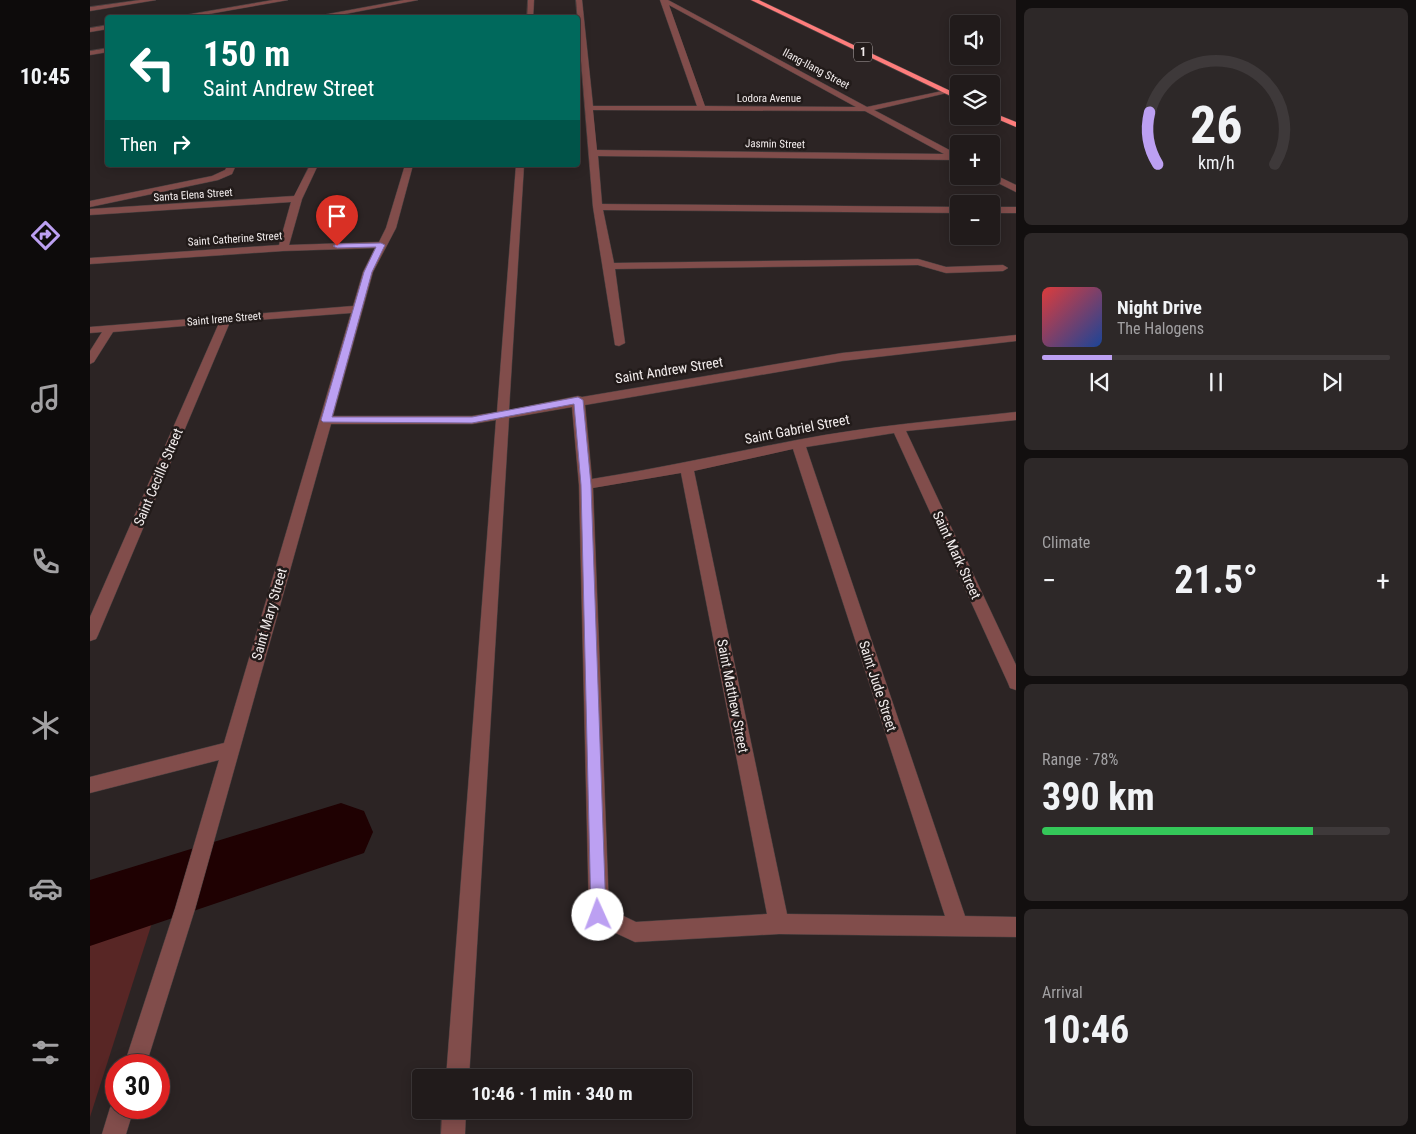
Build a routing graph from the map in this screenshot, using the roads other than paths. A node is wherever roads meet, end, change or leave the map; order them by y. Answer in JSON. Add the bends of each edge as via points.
{"nodes":[{"id":1,"x":153,"y":0,"type":"edge"},
{"id":2,"x":285,"y":0,"type":"edge"},
{"id":3,"x":415,"y":0,"type":"edge"},
{"id":4,"x":531,"y":0,"type":"edge"},
{"id":5,"x":579,"y":0,"type":"edge"},
{"id":6,"x":664,"y":0,"type":"edge"},
{"id":7,"x":754,"y":0,"type":"edge"},
{"id":8,"x":219,"y":7,"type":"junction"},
{"id":9,"x":90,"y":9,"type":"edge"},
{"id":10,"x":184,"y":15,"type":"edge"},
{"id":11,"x":227,"y":15,"type":"edge"},
{"id":12,"x":328,"y":15,"type":"edge"},
{"id":13,"x":530,"y":15,"type":"edge"},
{"id":14,"x":693,"y":17,"type":"junction"},
{"id":15,"x":671,"y":18,"type":"junction"},
{"id":16,"x":105,"y":28,"type":"edge"},
{"id":17,"x":90,"y":30,"type":"edge"},
{"id":18,"x":105,"y":50,"type":"edge"},
{"id":19,"x":90,"y":53,"type":"edge"},
{"id":20,"x":947,"y":92,"type":"junction"},
{"id":21,"x":950,"y":94,"type":"edge"},
{"id":22,"x":590,"y":108,"type":"junction"},
{"id":23,"x":702,"y":109,"type":"junction"},
{"id":24,"x":866,"y":109,"type":"junction"},
{"id":25,"x":1000,"y":118,"type":"edge"},
{"id":26,"x":1016,"y":126,"type":"edge"},
{"id":27,"x":594,"y":153,"type":"junction"},
{"id":28,"x":950,"y":153,"type":"edge"},
{"id":29,"x":950,"y":157,"type":"edge"},
{"id":30,"x":231,"y":167,"type":"edge"},
{"id":31,"x":313,"y":167,"type":"edge"},
{"id":32,"x":408,"y":167,"type":"edge"},
{"id":33,"x":520,"y":167,"type":"edge"},
{"id":34,"x":1000,"y":181,"type":"edge"},
{"id":35,"x":1016,"y":189,"type":"edge"},
{"id":36,"x":297,"y":199,"type":"junction"},
{"id":37,"x":90,"y":204,"type":"edge"},
{"id":38,"x":598,"y":207,"type":"junction"},
{"id":39,"x":950,"y":210,"type":"edge"},
{"id":40,"x":1000,"y":210,"type":"edge"},
{"id":41,"x":1016,"y":210,"type":"edge"},
{"id":42,"x":90,"y":212,"type":"edge"},
{"id":43,"x":381,"y":245,"type":"junction"},
{"id":44,"x":283,"y":248,"type":"junction"},
{"id":45,"x":90,"y":261,"type":"edge"},
{"id":46,"x":609,"y":266,"type":"junction"},
{"id":47,"x":1003,"y":268,"type":"dead end"},
{"id":48,"x":357,"y":309,"type":"junction"},
{"id":49,"x":226,"y":319,"type":"junction"},
{"id":50,"x":110,"y":328,"type":"junction"},
{"id":51,"x":90,"y":330,"type":"edge"},
{"id":52,"x":1016,"y":338,"type":"edge"},
{"id":53,"x":619,"y":343,"type":"dead end"},
{"id":54,"x":90,"y":360,"type":"edge"},
{"id":55,"x":578,"y":400,"type":"junction"},
{"id":56,"x":504,"y":412,"type":"junction"},
{"id":57,"x":1016,"y":416,"type":"edge"},
{"id":58,"x":326,"y":420,"type":"junction"},
{"id":59,"x":898,"y":428,"type":"junction"},
{"id":60,"x":798,"y":444,"type":"junction"},
{"id":61,"x":687,"y":468,"type":"junction"},
{"id":62,"x":586,"y":485,"type":"junction"},
{"id":63,"x":90,"y":635,"type":"edge"},
{"id":64,"x":1016,"y":682,"type":"edge"},
{"id":65,"x":230,"y":749,"type":"junction"},
{"id":66,"x":90,"y":785,"type":"edge"},
{"id":67,"x":779,"y":924,"type":"junction"},
{"id":68,"x":1016,"y":927,"type":"edge"},
{"id":69,"x":959,"y":928,"type":"junction"},
{"id":70,"x":139,"y":1054,"type":"edge"},
{"id":71,"x":458,"y":1069,"type":"edge"},
{"id":72,"x":119,"y":1119,"type":"edge"},
{"id":73,"x":454,"y":1119,"type":"edge"},
{"id":74,"x":114,"y":1134,"type":"edge"},
{"id":75,"x":453,"y":1134,"type":"edge"}],
"edges":[{"from":1,"to":9,"type":"street"},
{"from":2,"to":8,"type":"street"},
{"from":3,"to":12,"type":"street"},
{"from":4,"to":13,"type":"street"},
{"from":5,"to":22,"type":"street"},
{"from":6,"to":14,"type":"street","name":"Ilang-Ilang Street"},
{"from":6,"to":15,"type":"street"},
{"from":7,"to":20,"type":"highway","number":"1"},
{"from":8,"to":10,"type":"street"},
{"from":8,"to":11,"type":"street"},
{"from":14,"to":15,"type":"street"},
{"from":14,"to":24,"type":"street","name":"Ilang-Ilang Street"},
{"from":15,"to":23,"type":"street"},
{"from":16,"to":17,"type":"street"},
{"from":18,"to":19,"type":"street"},
{"from":20,"to":21,"type":"highway","number":"1"},
{"from":20,"to":24,"type":"street","name":"Lodora Avenue"},
{"from":22,"to":23,"type":"street","name":"Lodora Avenue"},
{"from":22,"to":27,"type":"street"},
{"from":23,"to":24,"type":"street","name":"Lodora Avenue"},
{"from":24,"to":28,"type":"street","name":"Ilang-Ilang Street"},
{"from":25,"to":26,"type":"highway"},
{"from":27,"to":29,"type":"street","name":"Jasmin Street"},
{"from":27,"to":38,"type":"street"},
{"from":30,"to":37,"type":"street","via":[[229,172],[214,178]]},
{"from":31,"to":36,"type":"street"},
{"from":32,"to":43,"type":"street","name":"Saint Mary Street","via":[[393,221]]},
{"from":33,"to":56,"type":"street"},
{"from":34,"to":35,"type":"street"},
{"from":36,"to":42,"type":"street","name":"Santa Elena Street"},
{"from":36,"to":44,"type":"street"},
{"from":38,"to":39,"type":"street"},
{"from":38,"to":46,"type":"street"},
{"from":40,"to":41,"type":"street"},
{"from":43,"to":44,"type":"street","name":"Saint Catherine Street"},
{"from":43,"to":48,"type":"street","name":"Saint Mary Street","via":[[368,272]]},
{"from":44,"to":45,"type":"street","name":"Saint Catherine Street"},
{"from":46,"to":47,"type":"street","via":[[918,262],[946,270]]},
{"from":46,"to":53,"type":"street"},
{"from":48,"to":49,"type":"street","name":"Saint Irene Street"},
{"from":48,"to":58,"type":"street","name":"Saint Mary Street"},
{"from":49,"to":50,"type":"street","name":"Saint Irene Street"},
{"from":49,"to":63,"type":"street","name":"Saint Cecille Street"},
{"from":50,"to":51,"type":"street","name":"Saint Irene Street"},
{"from":50,"to":54,"type":"street"},
{"from":52,"to":55,"type":"street","name":"Saint Andrew Street","via":[[842,357]]},
{"from":55,"to":56,"type":"street","name":"Saint Andrew Street"},
{"from":55,"to":62,"type":"street"},
{"from":56,"to":58,"type":"street","name":"Saint Andrew Street","via":[[472,420]]},
{"from":56,"to":71,"type":"street"},
{"from":57,"to":59,"type":"street","name":"Saint Gabriel Street"},
{"from":58,"to":65,"type":"street","name":"Saint Mary Street"},
{"from":59,"to":60,"type":"street","name":"Saint Gabriel Street"},
{"from":59,"to":64,"type":"street","name":"Saint Mark Street"},
{"from":60,"to":61,"type":"street","name":"Saint Gabriel Street"},
{"from":60,"to":69,"type":"street","name":"Saint Jude Street"},
{"from":61,"to":62,"type":"street","name":"Saint Gabriel Street"},
{"from":61,"to":67,"type":"street","name":"Saint Matthew Street"},
{"from":62,"to":67,"type":"street","via":[[598,915],[635,932]]},
{"from":65,"to":66,"type":"street"},
{"from":65,"to":70,"type":"street","name":"Saint Mary Street","via":[[185,909]]},
{"from":67,"to":69,"type":"street"},
{"from":68,"to":69,"type":"street"},
{"from":72,"to":74,"type":"street"},
{"from":73,"to":75,"type":"street"}]}
